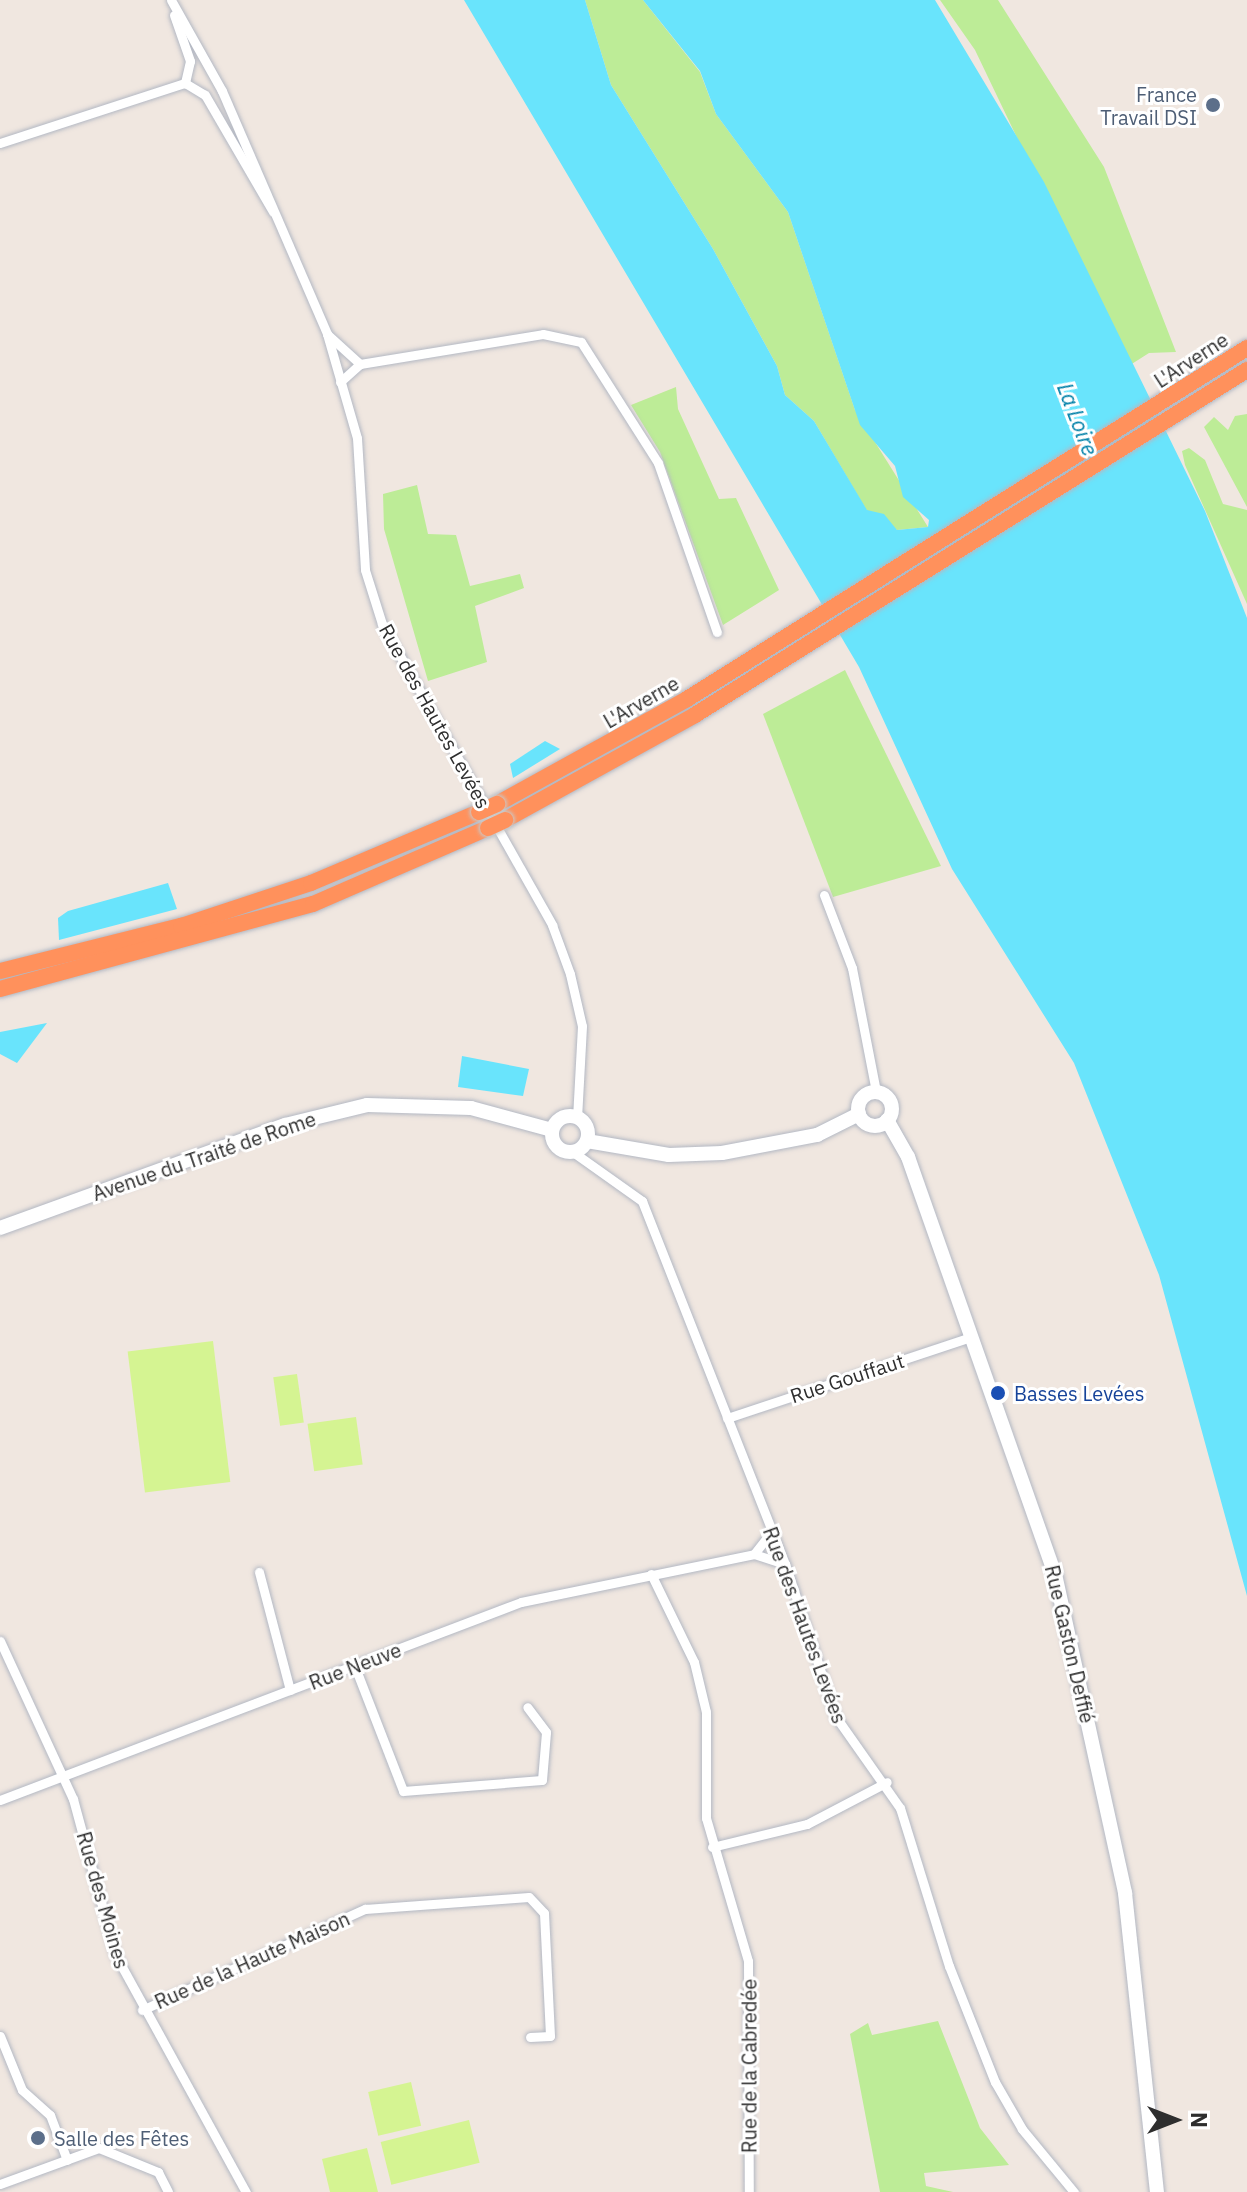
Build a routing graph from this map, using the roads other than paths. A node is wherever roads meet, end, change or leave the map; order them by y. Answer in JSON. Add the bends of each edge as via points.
{"nodes":[{"id":1,"x":172,"y":2,"type":"edge"},
{"id":2,"x":185,"y":83,"type":"junction"},
{"id":3,"x":0,"y":143,"type":"edge"},
{"id":4,"x":283,"y":222,"type":"junction"},
{"id":5,"x":327,"y":334,"type":"junction"},
{"id":6,"x":1247,"y":348,"type":"edge"},
{"id":7,"x":360,"y":364,"type":"junction"},
{"id":8,"x":1244,"y":372,"type":"edge"},
{"id":9,"x":340,"y":382,"type":"junction"},
{"id":10,"x":717,"y":632,"type":"dead end"},
{"id":11,"x":824,"y":895,"type":"dead end"},
{"id":12,"x":0,"y":971,"type":"edge"},
{"id":13,"x":0,"y":989,"type":"edge"},
{"id":14,"x":876,"y":1092,"type":"junction"},
{"id":15,"x":859,"y":1114,"type":"junction"},
{"id":16,"x":577,"y":1117,"type":"junction"},
{"id":17,"x":887,"y":1120,"type":"junction"},
{"id":18,"x":552,"y":1130,"type":"junction"},
{"id":19,"x":587,"y":1141,"type":"junction"},
{"id":20,"x":573,"y":1152,"type":"junction"},
{"id":21,"x":0,"y":1228,"type":"edge"},
{"id":22,"x":968,"y":1338,"type":"junction"},
{"id":23,"x":727,"y":1418,"type":"junction"},
{"id":24,"x":772,"y":1531,"type":"junction"},
{"id":25,"x":754,"y":1554,"type":"junction"},
{"id":26,"x":785,"y":1564,"type":"junction"},
{"id":27,"x":259,"y":1572,"type":"dead end"},
{"id":28,"x":651,"y":1574,"type":"junction"},
{"id":29,"x":0,"y":1641,"type":"edge"},
{"id":30,"x":355,"y":1667,"type":"junction"},
{"id":31,"x":290,"y":1690,"type":"junction"},
{"id":32,"x":527,"y":1707,"type":"dead end"},
{"id":33,"x":64,"y":1776,"type":"junction"},
{"id":34,"x":887,"y":1782,"type":"junction"},
{"id":35,"x":0,"y":1800,"type":"edge"},
{"id":36,"x":712,"y":1847,"type":"junction"},
{"id":37,"x":142,"y":2010,"type":"junction"},
{"id":38,"x":0,"y":2036,"type":"edge"},
{"id":39,"x":530,"y":2037,"type":"dead end"},
{"id":40,"x":67,"y":2160,"type":"junction"},
{"id":41,"x":0,"y":2184,"type":"edge"},
{"id":42,"x":168,"y":2192,"type":"edge"},
{"id":43,"x":246,"y":2192,"type":"edge"},
{"id":44,"x":749,"y":2192,"type":"edge"},
{"id":45,"x":1074,"y":2192,"type":"edge"},
{"id":46,"x":1157,"y":2192,"type":"edge"}],
"edges":[{"from":1,"to":2,"type":"street","via":[[190,61]]},
{"from":1,"to":4,"type":"street","name":"Rue des Hautes Levées"},
{"from":2,"to":3,"type":"street"},
{"from":2,"to":4,"type":"street","via":[[205,95]]},
{"from":4,"to":5,"type":"street","name":"Rue des Hautes Levées"},
{"from":5,"to":7,"type":"street"},
{"from":5,"to":9,"type":"street","name":"Rue des Hautes Levées"},
{"from":6,"to":12,"type":"highway","name":"L'Arverne","bridge":true,"via":[[790,633],[497,804],[254,902]]},
{"from":7,"to":9,"type":"street"},
{"from":7,"to":10,"type":"street","via":[[543,334],[581,342],[658,463]]},
{"from":8,"to":13,"type":"highway","name":"L'Arverne","bridge":true,"via":[[801,650],[505,820],[313,904]]},
{"from":9,"to":16,"type":"street","name":"Rue des Hautes Levées","via":[[359,452],[365,570],[382,624],[552,925],[570,974],[582,1026]]},
{"from":11,"to":14,"type":"street","via":[[852,968]]},
{"from":14,"to":15,"type":"main road","via":[[861,1099]]},
{"from":14,"to":17,"type":"main road","via":[[890,1101]]},
{"from":15,"to":17,"type":"main road","via":[[872,1126]]},
{"from":15,"to":19,"type":"main road","via":[[817,1135],[722,1153],[669,1155]]},
{"from":16,"to":18,"type":"main road","via":[[562,1118]]},
{"from":16,"to":19,"type":"main road"},
{"from":17,"to":22,"type":"main road","name":"Rue Gaston Deffié","via":[[908,1157]]},
{"from":18,"to":20,"type":"main road","via":[[557,1147]]},
{"from":18,"to":21,"type":"main road","name":"Avenue du Traité de Rome","via":[[471,1108],[367,1105],[285,1125]]},
{"from":19,"to":20,"type":"main road"},
{"from":20,"to":23,"type":"street","name":"Rue des Hautes Levées","via":[[642,1201]]},
{"from":22,"to":23,"type":"street","name":"Rue Gouffaut"},
{"from":22,"to":46,"type":"main road","name":"Rue Gaston Deffié","via":[[1040,1522],[1076,1661],[1125,1893]]},
{"from":23,"to":24,"type":"street","name":"Rue des Hautes Levées"},
{"from":24,"to":25,"type":"street"},
{"from":24,"to":26,"type":"street","name":"Rue des Hautes Levées"},
{"from":25,"to":26,"type":"street"},
{"from":25,"to":28,"type":"street","name":"Rue Neuve"},
{"from":26,"to":34,"type":"street","name":"Rue des Hautes Levées","via":[[836,1717]]},
{"from":27,"to":31,"type":"street"},
{"from":28,"to":30,"type":"street","name":"Rue Neuve","via":[[521,1602]]},
{"from":28,"to":36,"type":"street","name":"Rue de la Cabredée","via":[[694,1662],[706,1712]]},
{"from":29,"to":33,"type":"street","name":"Rue des Moines"},
{"from":30,"to":31,"type":"street","name":"Rue Neuve"},
{"from":30,"to":32,"type":"street","via":[[403,1791],[542,1780],[546,1732]]},
{"from":31,"to":33,"type":"street","name":"Rue Neuve"},
{"from":33,"to":35,"type":"street","name":"Rue Neuve"},
{"from":33,"to":37,"type":"street","name":"Rue des Moines","via":[[115,1954]]},
{"from":34,"to":36,"type":"street","via":[[807,1824]]},
{"from":34,"to":45,"type":"street","name":"Rue des Hautes Levées","via":[[995,2082],[1022,2129]]},
{"from":36,"to":44,"type":"street","name":"Rue de la Cabredée","via":[[748,1961]]},
{"from":37,"to":39,"type":"street","name":"Rue de la Haute Maison","via":[[365,1909],[529,1897],[544,1913],[550,2036]]},
{"from":37,"to":43,"type":"street","name":"Rue des Moines"},
{"from":38,"to":40,"type":"street","via":[[22,2090],[50,2115]]},
{"from":40,"to":41,"type":"street"},
{"from":40,"to":42,"type":"street","via":[[104,2149],[158,2172]]}]}
